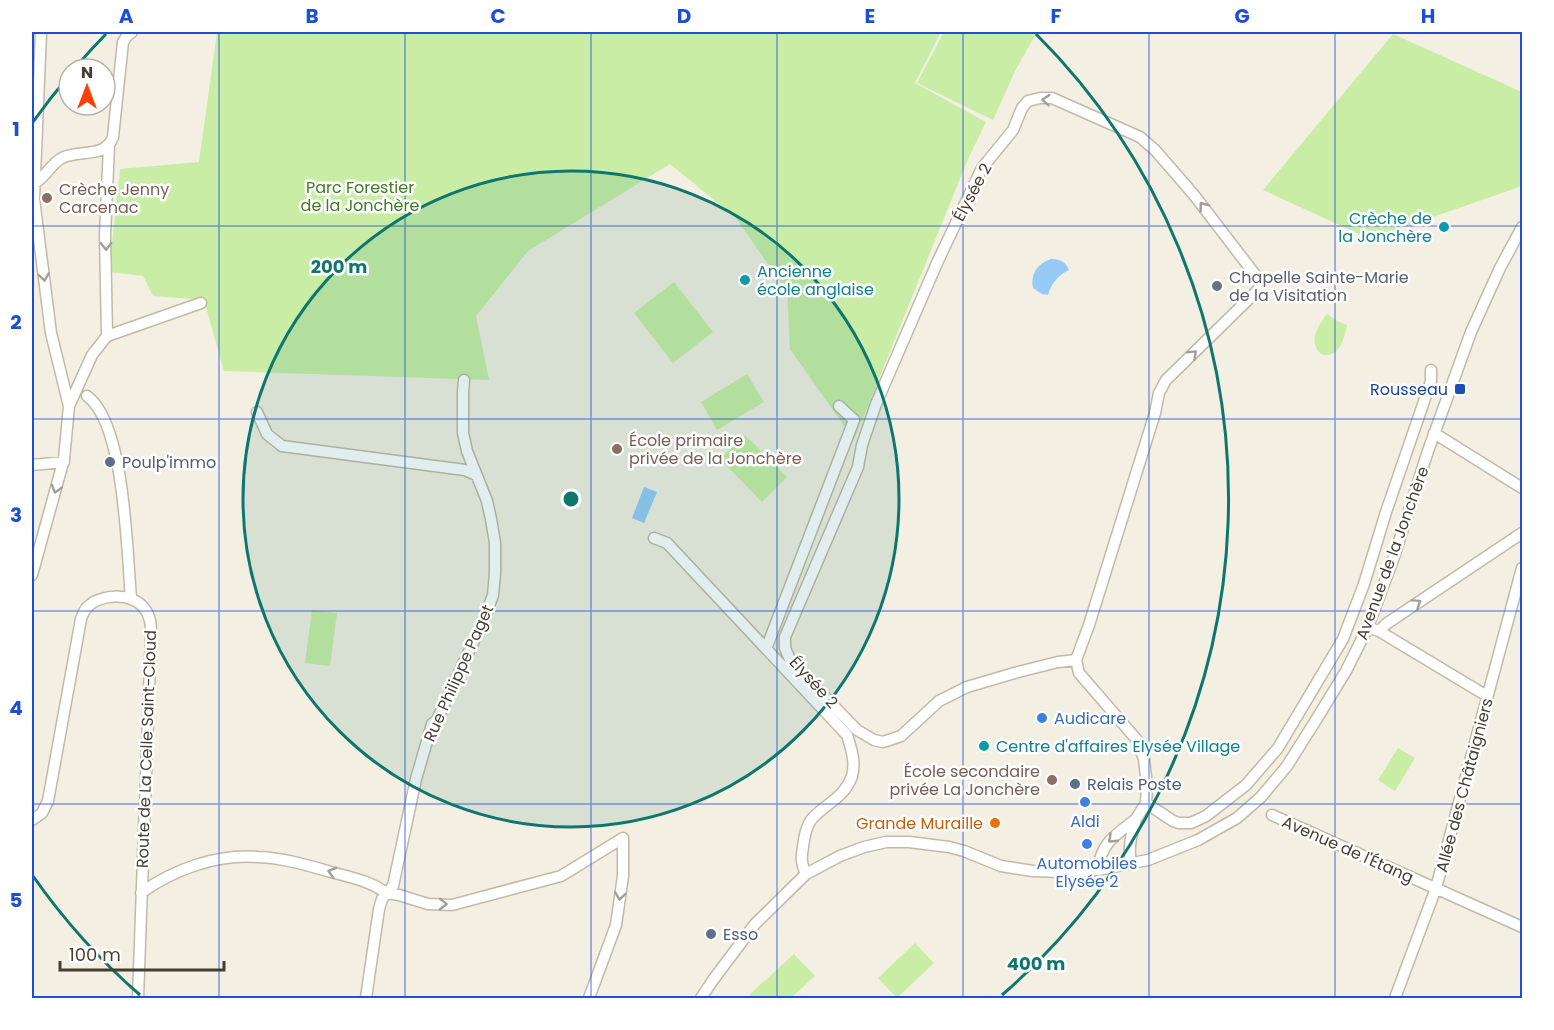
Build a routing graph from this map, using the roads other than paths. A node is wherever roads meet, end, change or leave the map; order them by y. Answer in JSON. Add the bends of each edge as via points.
{"nodes":[{"id":1,"x":41,"y":32,"type":"edge"},
{"id":2,"x":132,"y":32,"type":"edge"},
{"id":3,"x":109,"y":146,"type":"junction"},
{"id":4,"x":33,"y":184,"type":"junction"},
{"id":5,"x":33,"y":199,"type":"edge"},
{"id":6,"x":1522,"y":227,"type":"edge"},
{"id":7,"x":201,"y":303,"type":"dead end"},
{"id":8,"x":106,"y":336,"type":"junction"},
{"id":9,"x":1431,"y":370,"type":"dead end"},
{"id":10,"x":464,"y":380,"type":"dead end"},
{"id":11,"x":87,"y":396,"type":"dead end"},
{"id":12,"x":69,"y":406,"type":"junction"},
{"id":13,"x":839,"y":406,"type":"dead end"},
{"id":14,"x":257,"y":412,"type":"dead end"},
{"id":15,"x":1434,"y":433,"type":"junction"},
{"id":16,"x":64,"y":462,"type":"junction"},
{"id":17,"x":32,"y":465,"type":"edge"},
{"id":18,"x":476,"y":475,"type":"junction"},
{"id":19,"x":1522,"y":488,"type":"edge"},
{"id":20,"x":1522,"y":533,"type":"edge"},
{"id":21,"x":654,"y":538,"type":"dead end"},
{"id":22,"x":1522,"y":568,"type":"edge"},
{"id":23,"x":32,"y":575,"type":"edge"},
{"id":24,"x":130,"y":598,"type":"junction"},
{"id":25,"x":1374,"y":629,"type":"junction"},
{"id":26,"x":766,"y":649,"type":"junction"},
{"id":27,"x":1076,"y":660,"type":"junction"},
{"id":28,"x":1488,"y":696,"type":"junction"},
{"id":29,"x":1146,"y":803,"type":"junction"},
{"id":30,"x":1272,"y":815,"type":"dead end"},
{"id":31,"x":1136,"y":819,"type":"junction"},
{"id":32,"x":32,"y":820,"type":"edge"},
{"id":33,"x":1131,"y":864,"type":"junction"},
{"id":34,"x":1098,"y":870,"type":"junction"},
{"id":35,"x":806,"y":873,"type":"junction"},
{"id":36,"x":1436,"y":888,"type":"junction"},
{"id":37,"x":141,"y":893,"type":"junction"},
{"id":38,"x":386,"y":893,"type":"junction"},
{"id":39,"x":1522,"y":927,"type":"edge"},
{"id":40,"x":138,"y":999,"type":"edge"},
{"id":41,"x":366,"y":999,"type":"edge"},
{"id":42,"x":589,"y":999,"type":"edge"},
{"id":43,"x":701,"y":999,"type":"edge"},
{"id":44,"x":1395,"y":999,"type":"edge"}],
"edges":[{"from":1,"to":4,"type":"street"},
{"from":2,"to":3,"type":"street","via":[[123,42]]},
{"from":3,"to":4,"type":"street","via":[[99,152],[62,158]]},
{"from":3,"to":8,"type":"street","one_way":true},
{"from":4,"to":5,"type":"street"},
{"from":5,"to":12,"type":"street","one_way":true,"via":[[51,333]]},
{"from":6,"to":15,"type":"street","name":"Avenue de la Jonchère","via":[[1471,332]]},
{"from":7,"to":8,"type":"street"},
{"from":8,"to":12,"type":"street","via":[[92,355]]},
{"from":9,"to":29,"type":"street","via":[[1431,381],[1343,639],[1278,748],[1246,785],[1191,823],[1173,821]]},
{"from":10,"to":18,"type":"street","name":"Rue Philippe Paget","via":[[463,433]]},
{"from":11,"to":24,"type":"street","via":[[99,409],[116,458]]},
{"from":12,"to":16,"type":"street"},
{"from":13,"to":26,"type":"street","via":[[854,420]]},
{"from":14,"to":18,"type":"street","via":[[267,434],[282,446],[465,470]]},
{"from":15,"to":19,"type":"street"},
{"from":15,"to":25,"type":"street","name":"Avenue de la Jonchère"},
{"from":16,"to":17,"type":"street"},
{"from":16,"to":23,"type":"street","one_way":true},
{"from":18,"to":38,"type":"street","name":"Rue Philippe Paget","via":[[487,501],[495,543],[493,595],[471,650],[432,724],[393,886]]},
{"from":25,"to":20,"type":"street","one_way":true},
{"from":21,"to":26,"type":"street","via":[[667,543]]},
{"from":22,"to":28,"type":"street","name":"Allée des Châtaigniers"},
{"from":24,"to":32,"type":"street","via":[[95,602],[81,619],[48,801],[42,813]]},
{"from":24,"to":37,"type":"street","name":"Route de La Celle Saint-Cloud","via":[[146,610],[151,636]]},
{"from":25,"to":28,"type":"street"},
{"from":25,"to":33,"type":"street","name":"Avenue de la Jonchère","via":[[1287,766],[1261,797],[1237,818],[1198,840]]},
{"from":26,"to":35,"type":"street","via":[[847,735],[853,759],[847,787],[811,821],[804,837],[801,863]]},
{"from":27,"to":27,"type":"street","name":"Élysée 2","one_way":true,"via":[[1159,393],[1166,380],[1259,289],[1260,281],[1194,195],[1140,137],[1052,98],[1040,98],[1028,101],[1022,108],[1013,130],[982,168],[937,263],[876,404],[858,467],[785,637],[785,648],[791,662],[857,730],[883,742],[901,736],[939,701],[967,687]]},
{"from":27,"to":29,"type":"street","via":[[1079,673],[1137,740],[1144,759]]},
{"from":28,"to":36,"type":"street","name":"Allée des Châtaigniers"},
{"from":29,"to":31,"type":"street"},
{"from":30,"to":36,"type":"street","name":"Avenue de l'Étang"},
{"from":31,"to":33,"type":"street","via":[[1130,841]]},
{"from":31,"to":34,"type":"street","one_way":true,"via":[[1105,846]]},
{"from":33,"to":34,"type":"street","name":"Avenue de la Jonchère"},
{"from":34,"to":35,"type":"street","name":"Avenue de la Jonchère","via":[[1033,871],[1001,866],[949,847],[909,842],[864,847]]},
{"from":35,"to":43,"type":"street","name":"Avenue de la Jonchère","via":[[755,924]]},
{"from":36,"to":39,"type":"street","name":"Avenue de l'Étang"},
{"from":36,"to":44,"type":"street","name":"Allée des Châtaigniers"},
{"from":38,"to":37,"type":"street","one_way":true,"via":[[329,871],[258,856],[234,857],[187,869]]},
{"from":37,"to":40,"type":"street","name":"Route de La Celle Saint-Cloud"},
{"from":38,"to":41,"type":"street","name":"Rue Philippe Paget","via":[[379,909]]},
{"from":38,"to":42,"type":"street","one_way":true,"via":[[428,904],[452,905],[561,876],[623,838],[623,876],[616,925]]}]}
